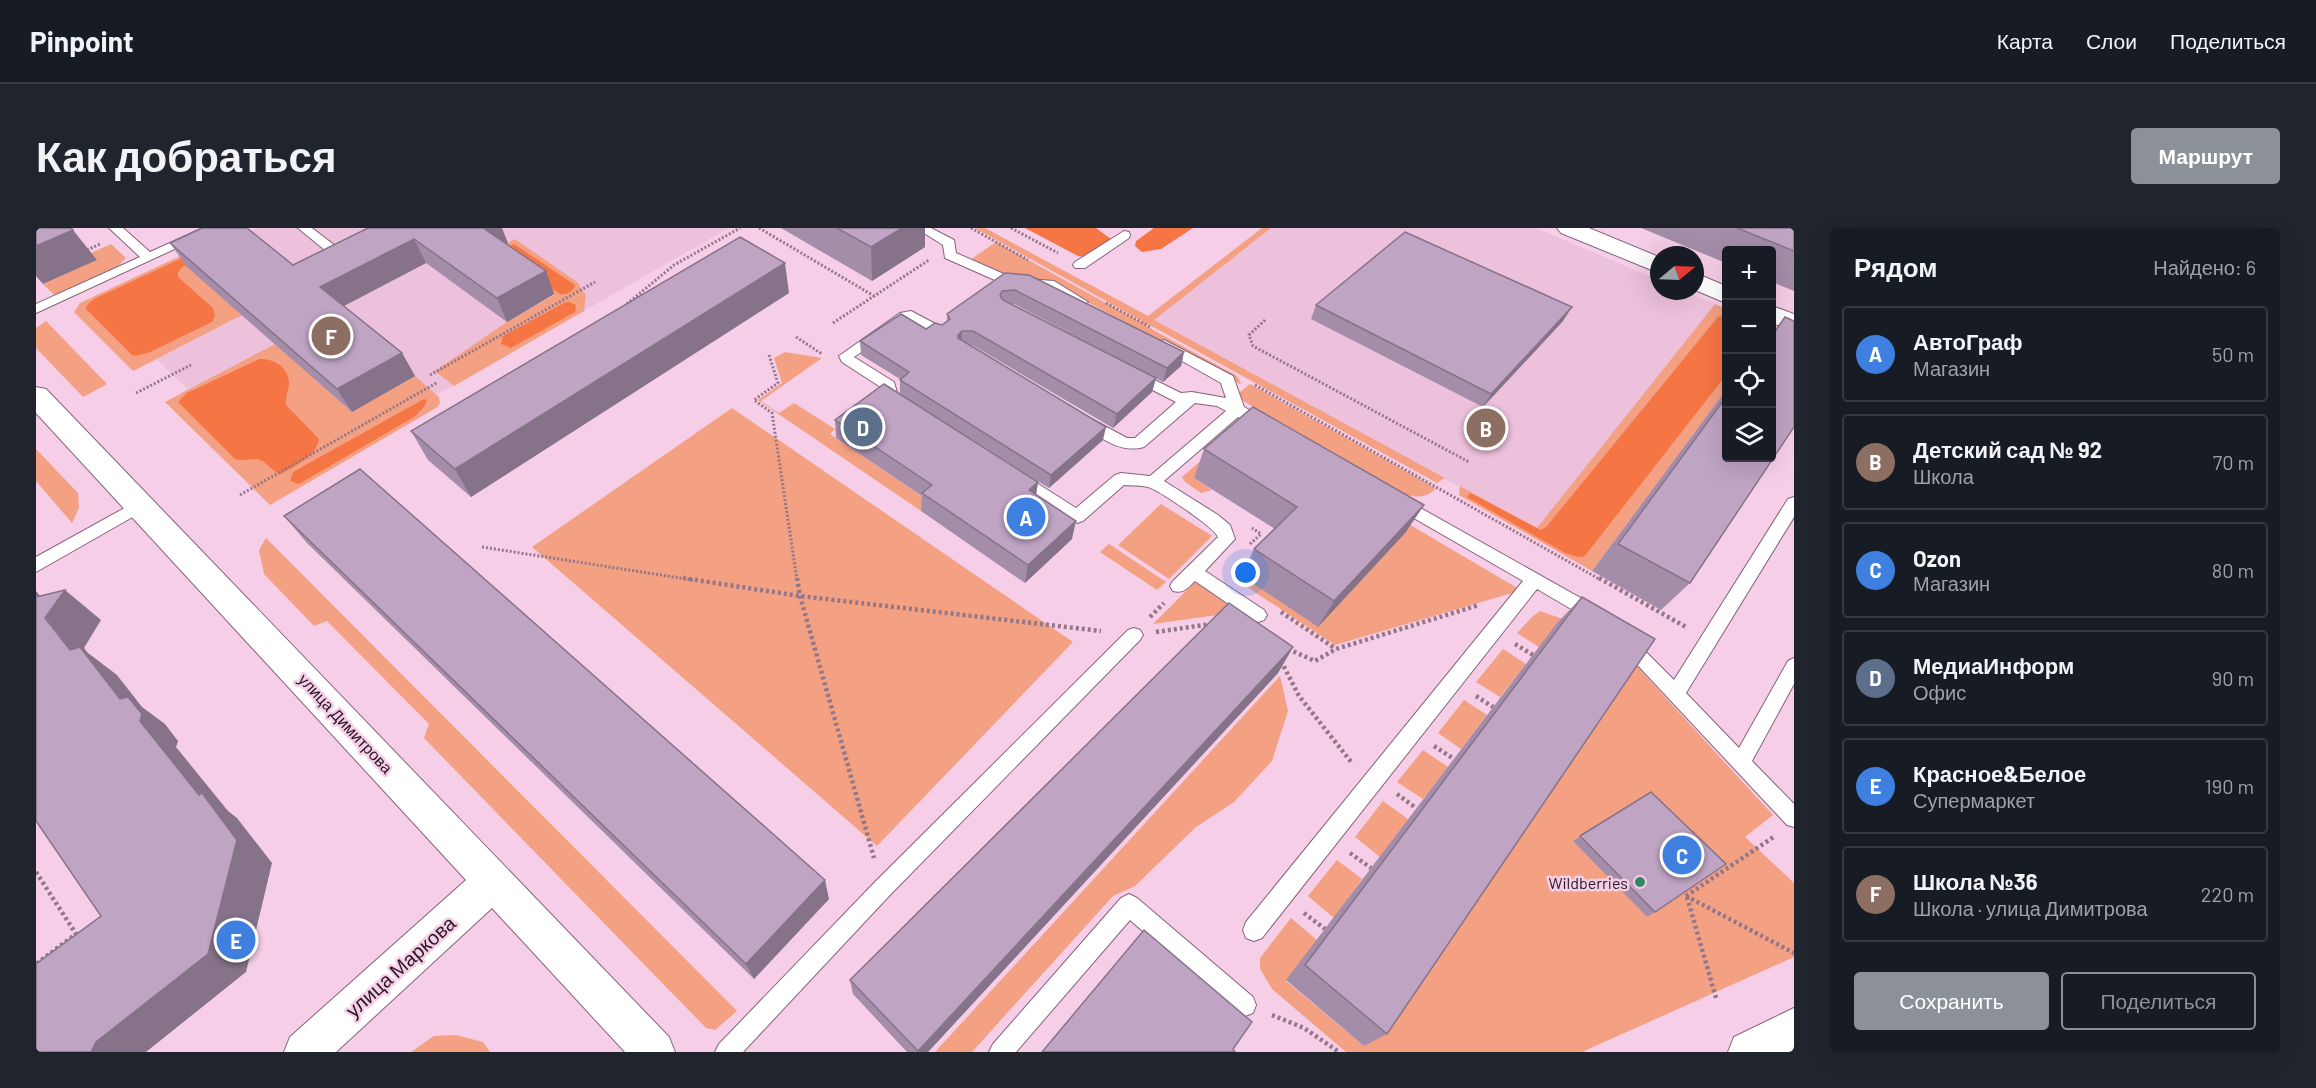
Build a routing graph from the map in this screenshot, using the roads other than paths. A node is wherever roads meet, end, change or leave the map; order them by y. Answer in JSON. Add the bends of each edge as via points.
{"nodes":[{"id":1,"x":115,"y":228,"type":"edge"},
{"id":2,"x":214,"y":228,"type":"edge"},
{"id":3,"x":304,"y":228,"type":"edge"},
{"id":4,"x":922,"y":228,"type":"edge"},
{"id":5,"x":1111,"y":228,"type":"edge"},
{"id":6,"x":1569,"y":228,"type":"edge"},
{"id":7,"x":1129,"y":231,"type":"edge"},
{"id":8,"x":331,"y":248,"type":"edge"},
{"id":9,"x":149,"y":258,"type":"junction"},
{"id":10,"x":1650,"y":262,"type":"edge"},
{"id":11,"x":1080,"y":265,"type":"road end"},
{"id":12,"x":1704,"y":285,"type":"edge"},
{"id":13,"x":1722,"y":293,"type":"edge"},
{"id":14,"x":1091,"y":307,"type":"edge"},
{"id":15,"x":36,"y":309,"type":"edge"},
{"id":16,"x":1776,"y":316,"type":"edge"},
{"id":17,"x":1794,"y":323,"type":"edge"},
{"id":18,"x":940,"y":332,"type":"edge"},
{"id":19,"x":1154,"y":340,"type":"edge"},
{"id":20,"x":1120,"y":368,"type":"edge"},
{"id":21,"x":1192,"y":397,"type":"junction"},
{"id":22,"x":40,"y":408,"type":"edge"},
{"id":23,"x":910,"y":410,"type":"edge"},
{"id":24,"x":1237,"y":410,"type":"junction"},
{"id":25,"x":1075,"y":415,"type":"edge"},
{"id":26,"x":1278,"y":433,"type":"edge"},
{"id":27,"x":1008,"y":473,"type":"edge"},
{"id":28,"x":1153,"y":482,"type":"junction"},
{"id":29,"x":1381,"y":491,"type":"edge"},
{"id":30,"x":1794,"y":503,"type":"edge"},
{"id":31,"x":139,"y":506,"type":"junction"},
{"id":32,"x":36,"y":565,"type":"edge"},
{"id":33,"x":1194,"y":572,"type":"junction"},
{"id":34,"x":1531,"y":585,"type":"junction"},
{"id":35,"x":1179,"y":586,"type":"road end"},
{"id":36,"x":1258,"y":615,"type":"road end"},
{"id":37,"x":1134,"y":635,"type":"road end"},
{"id":38,"x":1794,"y":666,"type":"edge"},
{"id":39,"x":1675,"y":694,"type":"junction"},
{"id":40,"x":1741,"y":763,"type":"junction"},
{"id":41,"x":1788,"y":825,"type":"edge"},
{"id":42,"x":494,"y":880,"type":"junction"},
{"id":43,"x":1254,"y":930,"type":"dead end"},
{"id":44,"x":1245,"y":1005,"type":"road end"},
{"id":45,"x":1794,"y":1029,"type":"edge"},
{"id":46,"x":305,"y":1052,"type":"edge"},
{"id":47,"x":654,"y":1052,"type":"edge"},
{"id":48,"x":727,"y":1052,"type":"edge"},
{"id":49,"x":1001,"y":1052,"type":"edge"},
{"id":50,"x":1749,"y":1052,"type":"edge"}],
"edges":[{"from":1,"to":9,"type":"lane"},
{"from":2,"to":9,"type":"lane"},
{"from":3,"to":8,"type":"lane"},
{"from":4,"to":14,"type":"lane","via":[[949,243],[950,255],[967,264],[1011,282],[1048,284]]},
{"from":5,"to":7,"type":"lane"},
{"from":6,"to":10,"type":"street"},
{"from":7,"to":11,"type":"lane"},
{"from":9,"to":15,"type":"lane"},
{"from":12,"to":13,"type":"street"},
{"from":16,"to":17,"type":"street"},
{"from":18,"to":23,"type":"lane","via":[[911,315],[905,316],[846,356],[889,386],[891,398]]},
{"from":19,"to":24,"type":"lane","via":[[1228,380]]},
{"from":20,"to":21,"type":"lane","via":[[1171,395]]},
{"from":21,"to":24,"type":"lane","via":[[1220,401]]},
{"from":21,"to":25,"type":"lane","via":[[1139,443],[1125,444]]},
{"from":22,"to":31,"type":"street","name":"улица Димитрова"},
{"from":24,"to":26,"type":"lane"},
{"from":24,"to":28,"type":"lane"},
{"from":27,"to":28,"type":"lane","via":[[1077,517],[1121,479]]},
{"from":28,"to":33,"type":"lane","via":[[1224,529],[1227,539]]},
{"from":29,"to":34,"type":"lane"},
{"from":30,"to":39,"type":"lane"},
{"from":31,"to":32,"type":"lane"},
{"from":31,"to":42,"type":"street","name":"улица Димитрова"},
{"from":33,"to":35,"type":"lane"},
{"from":33,"to":36,"type":"lane"},
{"from":34,"to":39,"type":"lane","via":[[1606,621]]},
{"from":34,"to":43,"type":"lane"},
{"from":37,"to":48,"type":"lane"},
{"from":38,"to":40,"type":"lane"},
{"from":39,"to":40,"type":"lane"},
{"from":40,"to":41,"type":"lane"},
{"from":42,"to":46,"type":"street","name":"улица Маркова"},
{"from":42,"to":47,"type":"street","name":"улица Димитрова"},
{"from":44,"to":49,"type":"lane","via":[[1129,904]]},
{"from":45,"to":50,"type":"street"}]}
